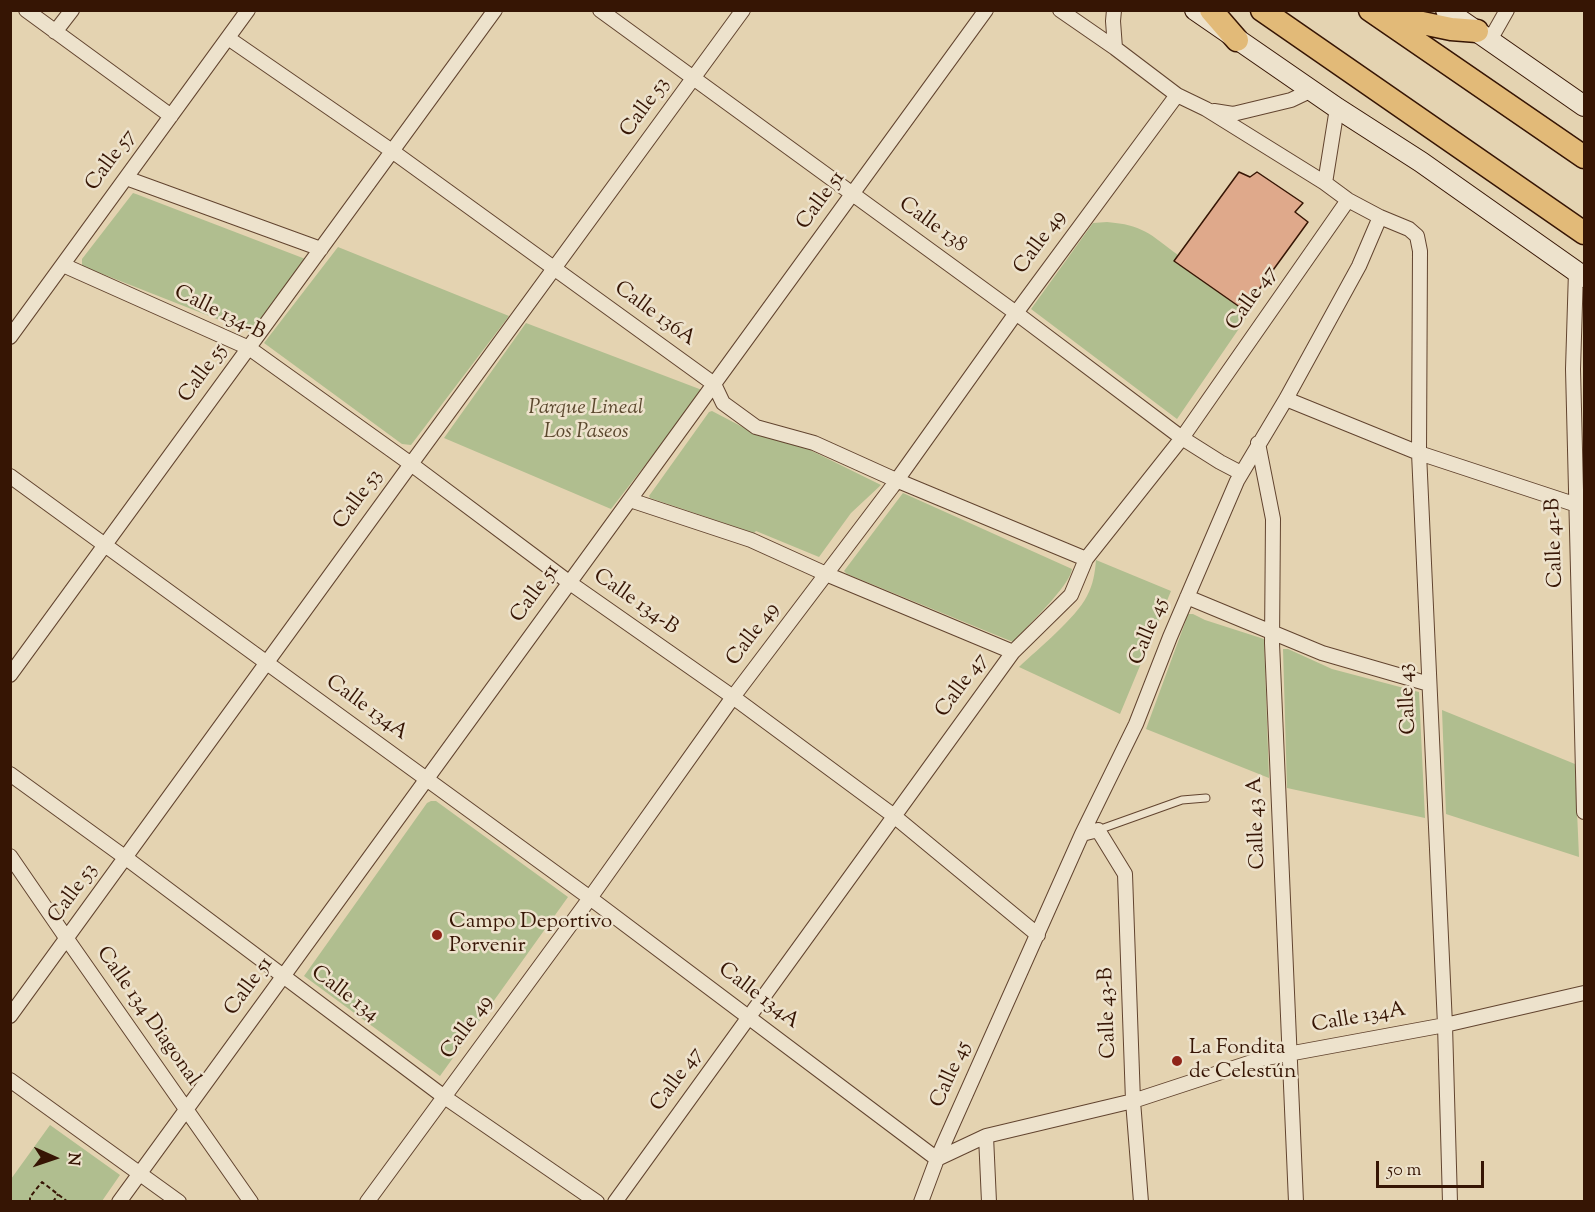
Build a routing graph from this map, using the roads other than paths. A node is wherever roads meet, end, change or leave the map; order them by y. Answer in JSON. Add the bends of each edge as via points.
{"nodes":[{"id":1,"x":26,"y":10,"type":"edge"},
{"id":2,"x":72,"y":10,"type":"edge"},
{"id":3,"x":248,"y":10,"type":"edge"},
{"id":4,"x":495,"y":10,"type":"edge"},
{"id":5,"x":600,"y":10,"type":"edge"},
{"id":6,"x":744,"y":10,"type":"edge"},
{"id":7,"x":986,"y":10,"type":"edge"},
{"id":8,"x":1060,"y":10,"type":"edge"},
{"id":9,"x":1114,"y":10,"type":"edge"},
{"id":10,"x":1195,"y":10,"type":"edge"},
{"id":11,"x":1211,"y":10,"type":"edge"},
{"id":12,"x":1262,"y":10,"type":"edge"},
{"id":13,"x":1446,"y":10,"type":"edge"},
{"id":14,"x":1507,"y":10,"type":"edge"},
{"id":15,"x":1370,"y":11,"type":"edge"},
{"id":16,"x":55,"y":32,"type":"junction"},
{"id":17,"x":1484,"y":36,"type":"junction"},
{"id":18,"x":228,"y":38,"type":"junction"},
{"id":19,"x":1237,"y":39,"type":"junction"},
{"id":20,"x":1115,"y":48,"type":"junction"},
{"id":21,"x":695,"y":78,"type":"junction"},
{"id":22,"x":1312,"y":90,"type":"junction"},
{"id":23,"x":1177,"y":95,"type":"junction"},
{"id":24,"x":1584,"y":106,"type":"edge"},
{"id":25,"x":1337,"y":108,"type":"junction"},
{"id":26,"x":1206,"y":110,"type":"junction"},
{"id":27,"x":171,"y":116,"type":"junction"},
{"id":28,"x":392,"y":151,"type":"junction"},
{"id":29,"x":1584,"y":157,"type":"edge"},
{"id":30,"x":126,"y":178,"type":"junction"},
{"id":31,"x":1325,"y":183,"type":"junction"},
{"id":32,"x":853,"y":194,"type":"junction"},
{"id":33,"x":1348,"y":200,"type":"junction"},
{"id":34,"x":1380,"y":217,"type":"junction"},
{"id":35,"x":1584,"y":233,"type":"edge"},
{"id":36,"x":321,"y":249,"type":"junction"},
{"id":37,"x":63,"y":265,"type":"junction"},
{"id":38,"x":555,"y":269,"type":"junction"},
{"id":39,"x":1580,"y":274,"type":"edge"},
{"id":40,"x":1016,"y":313,"type":"junction"},
{"id":41,"x":13,"y":328,"type":"edge"},
{"id":42,"x":249,"y":348,"type":"junction"},
{"id":43,"x":714,"y":384,"type":"junction"},
{"id":44,"x":1286,"y":399,"type":"junction"},
{"id":45,"x":1182,"y":438,"type":"junction"},
{"id":46,"x":1258,"y":444,"type":"junction"},
{"id":47,"x":1419,"y":453,"type":"junction"},
{"id":48,"x":411,"y":464,"type":"junction"},
{"id":49,"x":1241,"y":473,"type":"junction"},
{"id":50,"x":10,"y":476,"type":"edge"},
{"id":51,"x":896,"y":480,"type":"junction"},
{"id":52,"x":630,"y":500,"type":"junction"},
{"id":53,"x":1580,"y":506,"type":"edge"},
{"id":54,"x":106,"y":545,"type":"junction"},
{"id":55,"x":1086,"y":559,"type":"junction"},
{"id":56,"x":826,"y":574,"type":"junction"},
{"id":57,"x":570,"y":583,"type":"junction"},
{"id":58,"x":1187,"y":597,"type":"junction"},
{"id":59,"x":1271,"y":632,"type":"junction"},
{"id":60,"x":1013,"y":652,"type":"junction"},
{"id":61,"x":267,"y":663,"type":"junction"},
{"id":62,"x":10,"y":675,"type":"edge"},
{"id":63,"x":1429,"y":684,"type":"junction"},
{"id":64,"x":733,"y":697,"type":"junction"},
{"id":65,"x":1584,"y":756,"type":"edge"},
{"id":66,"x":10,"y":774,"type":"edge"},
{"id":67,"x":427,"y":778,"type":"junction"},
{"id":68,"x":1206,"y":798,"type":"dead end"},
{"id":69,"x":1584,"y":812,"type":"edge"},
{"id":70,"x":894,"y":816,"type":"junction"},
{"id":71,"x":1098,"y":830,"type":"junction"},
{"id":72,"x":1082,"y":834,"type":"junction"},
{"id":73,"x":10,"y":856,"type":"edge"},
{"id":74,"x":126,"y":858,"type":"junction"},
{"id":75,"x":590,"y":898,"type":"junction"},
{"id":76,"x":1038,"y":935,"type":"junction"},
{"id":77,"x":67,"y":939,"type":"junction"},
{"id":78,"x":284,"y":976,"type":"junction"},
{"id":79,"x":1584,"y":993,"type":"edge"},
{"id":80,"x":10,"y":1017,"type":"edge"},
{"id":81,"x":750,"y":1017,"type":"junction"},
{"id":82,"x":1445,"y":1025,"type":"junction"},
{"id":83,"x":1289,"y":1053,"type":"junction"},
{"id":84,"x":10,"y":1080,"type":"edge"},
{"id":85,"x":443,"y":1096,"type":"junction"},
{"id":86,"x":1133,"y":1101,"type":"junction"},
{"id":87,"x":186,"y":1110,"type":"junction"},
{"id":88,"x":986,"y":1136,"type":"junction"},
{"id":89,"x":937,"y":1159,"type":"junction"},
{"id":90,"x":140,"y":1174,"type":"junction"},
{"id":91,"x":119,"y":1202,"type":"edge"},
{"id":92,"x":179,"y":1202,"type":"edge"},
{"id":93,"x":251,"y":1202,"type":"edge"},
{"id":94,"x":367,"y":1202,"type":"edge"},
{"id":95,"x":597,"y":1202,"type":"edge"},
{"id":96,"x":615,"y":1202,"type":"edge"},
{"id":97,"x":921,"y":1202,"type":"edge"},
{"id":98,"x":989,"y":1202,"type":"edge"},
{"id":99,"x":1141,"y":1202,"type":"edge"},
{"id":100,"x":1296,"y":1202,"type":"edge"},
{"id":101,"x":1450,"y":1202,"type":"edge"}],
"edges":[{"from":1,"to":16,"type":"street"},
{"from":2,"to":16,"type":"street"},
{"from":3,"to":18,"type":"street","name":"Calle 57"},
{"from":4,"to":28,"type":"street","name":"Calle 55"},
{"from":5,"to":21,"type":"street","name":"Calle 138"},
{"from":6,"to":21,"type":"street","name":"Calle 53"},
{"from":7,"to":32,"type":"street","name":"Calle 51"},
{"from":8,"to":20,"type":"street"},
{"from":9,"to":20,"type":"street"},
{"from":10,"to":19,"type":"main road"},
{"from":11,"to":19,"type":"highway"},
{"from":12,"to":35,"type":"highway"},
{"from":13,"to":17,"type":"main road"},
{"from":14,"to":17,"type":"street"},
{"from":15,"to":17,"type":"highway"},
{"from":15,"to":29,"type":"highway"},
{"from":16,"to":27,"type":"street"},
{"from":17,"to":24,"type":"main road"},
{"from":18,"to":27,"type":"street","name":"Calle 57"},
{"from":18,"to":28,"type":"street","name":"Calle 136A"},
{"from":19,"to":22,"type":"main road"},
{"from":20,"to":23,"type":"street"},
{"from":21,"to":32,"type":"street","name":"Calle 138"},
{"from":21,"to":38,"type":"street","name":"Calle 53"},
{"from":22,"to":25,"type":"main road"},
{"from":22,"to":26,"type":"street","via":[[1291,100],[1233,114]]},
{"from":23,"to":26,"type":"street"},
{"from":23,"to":40,"type":"street","name":"Calle 49"},
{"from":25,"to":31,"type":"street"},
{"from":25,"to":39,"type":"main road"},
{"from":26,"to":31,"type":"street"},
{"from":27,"to":30,"type":"street","name":"Calle 57"},
{"from":28,"to":36,"type":"street","name":"Calle 55"},
{"from":28,"to":38,"type":"street","name":"Calle 136A"},
{"from":30,"to":36,"type":"street"},
{"from":30,"to":37,"type":"street","name":"Calle 57"},
{"from":31,"to":33,"type":"street"},
{"from":32,"to":40,"type":"street","name":"Calle 138"},
{"from":32,"to":43,"type":"street","name":"Calle 51"},
{"from":33,"to":34,"type":"street"},
{"from":33,"to":45,"type":"street","name":"Calle 47"},
{"from":34,"to":44,"type":"street","name":"Calle 45","via":[[1359,266]]},
{"from":34,"to":47,"type":"street","name":"Calle 43","via":[[1409,229],[1417,236],[1420,251]]},
{"from":36,"to":42,"type":"street","name":"Calle 55"},
{"from":37,"to":41,"type":"street","name":"Calle 57"},
{"from":37,"to":42,"type":"street","name":"Calle 134-B"},
{"from":38,"to":43,"type":"street","name":"Calle 136A"},
{"from":38,"to":48,"type":"street","name":"Calle 53"},
{"from":39,"to":53,"type":"street","name":"Calle 41-B","via":[[1573,369]]},
{"from":40,"to":45,"type":"street","name":"Calle 138"},
{"from":40,"to":51,"type":"street","name":"Calle 49"},
{"from":42,"to":48,"type":"street","name":"Calle 134-B"},
{"from":42,"to":54,"type":"street","name":"Calle 55"},
{"from":43,"to":51,"type":"street","name":"Calle 136A","via":[[723,403],[756,427],[814,443]]},
{"from":43,"to":52,"type":"street","name":"Calle 51"},
{"from":44,"to":46,"type":"street","name":"Calle 45"},
{"from":44,"to":47,"type":"street"},
{"from":45,"to":49,"type":"street","name":"Calle 138"},
{"from":45,"to":55,"type":"street","name":"Calle 47"},
{"from":46,"to":49,"type":"street","name":"Calle 45"},
{"from":46,"to":59,"type":"street","name":"Calle 43 A","via":[[1273,519]]},
{"from":47,"to":53,"type":"street"},
{"from":47,"to":63,"type":"street","name":"Calle 43"},
{"from":48,"to":57,"type":"street","name":"Calle 134-B"},
{"from":48,"to":61,"type":"street","name":"Calle 53"},
{"from":49,"to":58,"type":"street","name":"Calle 45"},
{"from":50,"to":54,"type":"street","name":"Calle 134A"},
{"from":51,"to":55,"type":"street","name":"Calle 136A"},
{"from":51,"to":56,"type":"street","name":"Calle 49"},
{"from":52,"to":56,"type":"street","via":[[751,540]]},
{"from":52,"to":57,"type":"street","name":"Calle 51"},
{"from":53,"to":65,"type":"street","name":"Calle 41-B"},
{"from":54,"to":61,"type":"street","name":"Calle 134A"},
{"from":54,"to":62,"type":"street","name":"Calle 55"},
{"from":55,"to":60,"type":"street","name":"Calle 47","via":[[1071,595]]},
{"from":56,"to":60,"type":"street"},
{"from":56,"to":64,"type":"street","name":"Calle 49"},
{"from":57,"to":64,"type":"street","name":"Calle 134-B"},
{"from":57,"to":67,"type":"street","name":"Calle 51"},
{"from":58,"to":59,"type":"street"},
{"from":58,"to":72,"type":"street","name":"Calle 45","via":[[1137,723]]},
{"from":59,"to":63,"type":"street","via":[[1322,653]]},
{"from":59,"to":83,"type":"street","name":"Calle 43 A"},
{"from":60,"to":70,"type":"street","name":"Calle 47"},
{"from":61,"to":67,"type":"street","name":"Calle 134A"},
{"from":61,"to":74,"type":"street","name":"Calle 53"},
{"from":63,"to":82,"type":"street","name":"Calle 43"},
{"from":64,"to":70,"type":"street","name":"Calle 134-B"},
{"from":64,"to":75,"type":"street","name":"Calle 49"},
{"from":65,"to":69,"type":"street","name":"Calle 41-B"},
{"from":66,"to":74,"type":"street","name":"Calle 134"},
{"from":67,"to":75,"type":"street","name":"Calle 134A"},
{"from":67,"to":78,"type":"street","name":"Calle 51"},
{"from":68,"to":71,"type":"lane","via":[[1182,800]]},
{"from":70,"to":76,"type":"street","name":"Calle 134-B"},
{"from":70,"to":81,"type":"street","name":"Calle 47"},
{"from":71,"to":72,"type":"street"},
{"from":71,"to":86,"type":"street","name":"Calle 43-B","via":[[1125,874]]},
{"from":72,"to":76,"type":"street","name":"Calle 45"},
{"from":73,"to":77,"type":"street","name":"Calle 134 Diagonal"},
{"from":74,"to":77,"type":"street","name":"Calle 53"},
{"from":74,"to":78,"type":"street","name":"Calle 134"},
{"from":75,"to":81,"type":"street","name":"Calle 134A"},
{"from":75,"to":85,"type":"street","name":"Calle 49"},
{"from":76,"to":89,"type":"street","name":"Calle 45"},
{"from":77,"to":80,"type":"street","name":"Calle 53"},
{"from":77,"to":87,"type":"street","name":"Calle 134 Diagonal"},
{"from":78,"to":85,"type":"street","name":"Calle 134"},
{"from":78,"to":87,"type":"street","name":"Calle 51"},
{"from":79,"to":82,"type":"street","name":"Calle 134A"},
{"from":81,"to":89,"type":"street","name":"Calle 134A"},
{"from":81,"to":96,"type":"street","name":"Calle 47"},
{"from":82,"to":83,"type":"street","name":"Calle 134A"},
{"from":82,"to":101,"type":"street","name":"Calle 43"},
{"from":83,"to":86,"type":"street","name":"Calle 134A"},
{"from":83,"to":100,"type":"street","name":"Calle 43 A"},
{"from":84,"to":90,"type":"street"},
{"from":85,"to":94,"type":"street","name":"Calle 49"},
{"from":85,"to":95,"type":"street","name":"Calle 134"},
{"from":86,"to":88,"type":"street","name":"Calle 134A"},
{"from":86,"to":99,"type":"street","name":"Calle 43-B"},
{"from":87,"to":90,"type":"street","name":"Calle 51"},
{"from":87,"to":93,"type":"street","name":"Calle 134 Diagonal"},
{"from":88,"to":89,"type":"street","name":"Calle 134A"},
{"from":88,"to":98,"type":"street"},
{"from":89,"to":97,"type":"street","name":"Calle 45"},
{"from":90,"to":91,"type":"street","name":"Calle 51"},
{"from":90,"to":92,"type":"street"}]}
